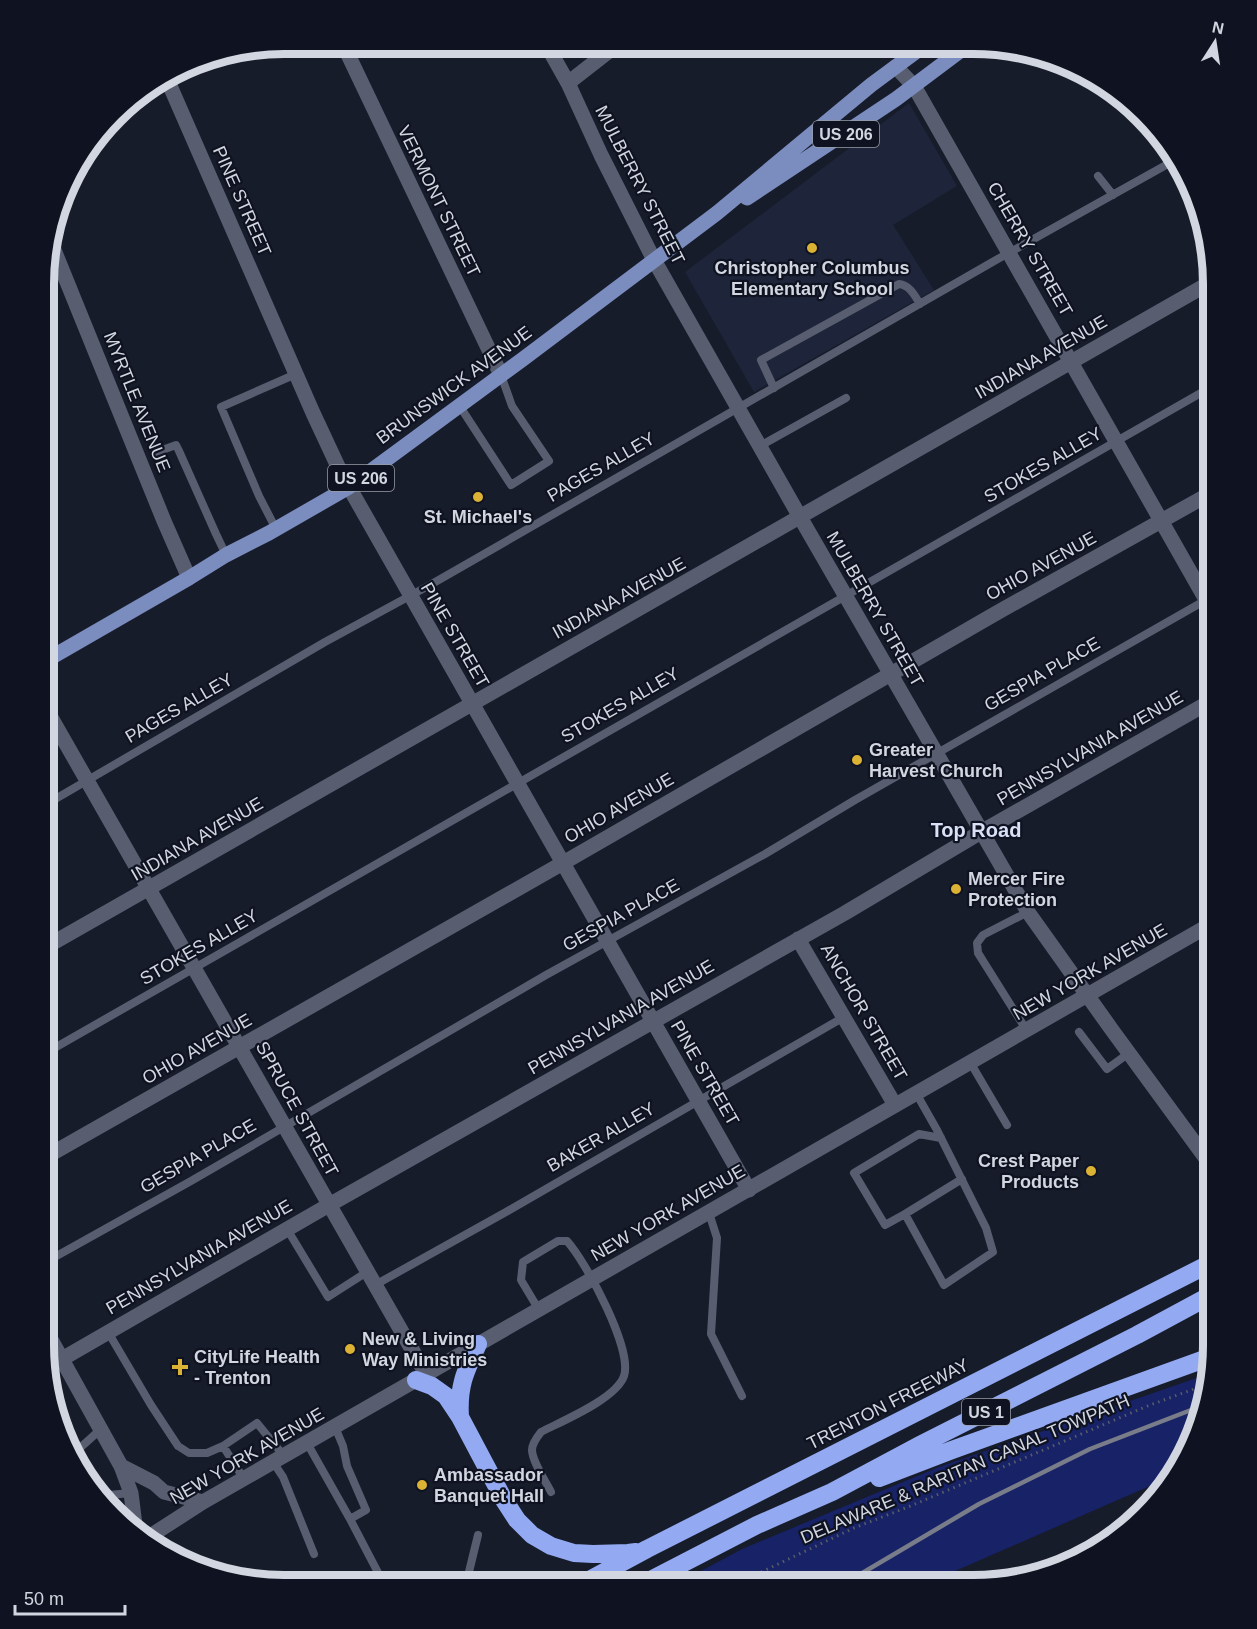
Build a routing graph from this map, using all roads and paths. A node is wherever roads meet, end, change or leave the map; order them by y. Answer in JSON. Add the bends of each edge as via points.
{"nodes":[{"id":1,"x":348,"y":54,"type":"edge"},
{"id":2,"x":552,"y":54,"type":"edge"},
{"id":3,"x":606,"y":54,"type":"edge"},
{"id":4,"x":913,"y":54,"type":"edge"},
{"id":5,"x":956,"y":54,"type":"edge"},
{"id":6,"x":896,"y":67,"type":"junction"},
{"id":7,"x":568,"y":82,"type":"junction"},
{"id":8,"x":170,"y":85,"type":"edge"},
{"id":9,"x":914,"y":86,"type":"junction"},
{"id":10,"x":1169,"y":164,"type":"edge"},
{"id":11,"x":1098,"y":176,"type":"dead end"},
{"id":12,"x":1113,"y":195,"type":"junction"},
{"id":13,"x":717,"y":213,"type":"junction"},
{"id":14,"x":1010,"y":253,"type":"junction"},
{"id":15,"x":56,"y":255,"type":"edge"},
{"id":16,"x":654,"y":260,"type":"junction"},
{"id":17,"x":1203,"y":287,"type":"edge"},
{"id":18,"x":920,"y":304,"type":"junction"},
{"id":19,"x":1072,"y":362,"type":"junction"},
{"id":20,"x":296,"y":374,"type":"junction"},
{"id":21,"x":501,"y":375,"type":"junction"},
{"id":22,"x":774,"y":388,"type":"junction"},
{"id":23,"x":1203,"y":392,"type":"edge"},
{"id":24,"x":846,"y":398,"type":"dead end"},
{"id":25,"x":459,"y":405,"type":"junction"},
{"id":26,"x":738,"y":408,"type":"junction"},
{"id":27,"x":1117,"y":441,"type":"junction"},
{"id":28,"x":760,"y":446,"type":"junction"},
{"id":29,"x":154,"y":453,"type":"dead end"},
{"id":30,"x":349,"y":487,"type":"junction"},
{"id":31,"x":1203,"y":498,"type":"edge"},
{"id":32,"x":800,"y":517,"type":"junction"},
{"id":33,"x":1162,"y":521,"type":"junction"},
{"id":34,"x":276,"y":529,"type":"junction"},
{"id":35,"x":226,"y":555,"type":"junction"},
{"id":36,"x":189,"y":578,"type":"junction"},
{"id":37,"x":1203,"y":590,"type":"edge"},
{"id":38,"x":410,"y":595,"type":"junction"},
{"id":39,"x":846,"y":596,"type":"junction"},
{"id":40,"x":1203,"y":607,"type":"edge"},
{"id":41,"x":54,"y":656,"type":"edge"},
{"id":42,"x":891,"y":675,"type":"junction"},
{"id":43,"x":472,"y":704,"type":"junction"},
{"id":44,"x":1203,"y":706,"type":"edge"},
{"id":45,"x":54,"y":723,"type":"edge"},
{"id":46,"x":937,"y":754,"type":"junction"},
{"id":47,"x":87,"y":781,"type":"junction"},
{"id":48,"x":518,"y":783,"type":"junction"},
{"id":49,"x":54,"y":800,"type":"edge"},
{"id":50,"x":981,"y":832,"type":"junction"},
{"id":51,"x":563,"y":863,"type":"junction"},
{"id":52,"x":149,"y":889,"type":"junction"},
{"id":53,"x":1028,"y":912,"type":"junction"},
{"id":54,"x":1203,"y":929,"type":"edge"},
{"id":55,"x":798,"y":939,"type":"junction"},
{"id":56,"x":608,"y":941,"type":"junction"},
{"id":57,"x":54,"y":942,"type":"edge"},
{"id":58,"x":194,"y":967,"type":"junction"},
{"id":59,"x":1088,"y":995,"type":"junction"},
{"id":60,"x":844,"y":1017,"type":"junction"},
{"id":61,"x":653,"y":1022,"type":"junction"},
{"id":62,"x":1027,"y":1031,"type":"junction"},
{"id":63,"x":1079,"y":1032,"type":"dead end"},
{"id":64,"x":54,"y":1047,"type":"edge"},
{"id":65,"x":240,"y":1047,"type":"junction"},
{"id":66,"x":1129,"y":1053,"type":"junction"},
{"id":67,"x":970,"y":1062,"type":"junction"},
{"id":68,"x":916,"y":1093,"type":"junction"},
{"id":69,"x":698,"y":1100,"type":"junction"},
{"id":70,"x":895,"y":1106,"type":"junction"},
{"id":71,"x":1007,"y":1125,"type":"dead end"},
{"id":72,"x":285,"y":1126,"type":"junction"},
{"id":73,"x":941,"y":1138,"type":"junction"},
{"id":74,"x":54,"y":1152,"type":"edge"},
{"id":75,"x":1203,"y":1153,"type":"edge"},
{"id":76,"x":962,"y":1179,"type":"junction"},
{"id":77,"x":750,"y":1190,"type":"junction"},
{"id":78,"x":329,"y":1205,"type":"junction"},
{"id":79,"x":709,"y":1213,"type":"junction"},
{"id":80,"x":905,"y":1214,"type":"junction"},
{"id":81,"x":287,"y":1229,"type":"junction"},
{"id":82,"x":54,"y":1257,"type":"edge"},
{"id":83,"x":1203,"y":1267,"type":"edge"},
{"id":84,"x":371,"y":1278,"type":"junction"},
{"id":85,"x":593,"y":1278,"type":"junction"},
{"id":86,"x":1203,"y":1299,"type":"edge"},
{"id":87,"x":538,"y":1310,"type":"junction"},
{"id":88,"x":108,"y":1332,"type":"junction"},
{"id":89,"x":478,"y":1344,"type":"junction"},
{"id":90,"x":1203,"y":1360,"type":"edge"},
{"id":91,"x":55,"y":1363,"type":"edge"},
{"id":92,"x":421,"y":1377,"type":"junction"},
{"id":93,"x":1199,"y":1387,"type":"edge"},
{"id":94,"x":742,"y":1396,"type":"dead end"},
{"id":95,"x":460,"y":1417,"type":"junction"},
{"id":96,"x":335,"y":1426,"type":"junction"},
{"id":97,"x":100,"y":1429,"type":"junction"},
{"id":98,"x":307,"y":1443,"type":"junction"},
{"id":99,"x":223,"y":1446,"type":"junction"},
{"id":100,"x":79,"y":1449,"type":"edge"},
{"id":101,"x":278,"y":1459,"type":"junction"},
{"id":102,"x":121,"y":1466,"type":"junction"},
{"id":103,"x":244,"y":1479,"type":"junction"},
{"id":104,"x":551,"y":1492,"type":"dead end"},
{"id":105,"x":131,"y":1493,"type":"junction"},
{"id":106,"x":109,"y":1495,"type":"edge"},
{"id":107,"x":203,"y":1502,"type":"junction"},
{"id":108,"x":350,"y":1519,"type":"junction"},
{"id":109,"x":134,"y":1520,"type":"edge"},
{"id":110,"x":757,"y":1526,"type":"junction"},
{"id":111,"x":153,"y":1534,"type":"edge"},
{"id":112,"x":478,"y":1535,"type":"dead end"},
{"id":113,"x":647,"y":1549,"type":"junction"},
{"id":114,"x":314,"y":1554,"type":"dead end"},
{"id":115,"x":379,"y":1575,"type":"edge"},
{"id":116,"x":468,"y":1575,"type":"edge"},
{"id":117,"x":599,"y":1575,"type":"edge"},
{"id":118,"x":661,"y":1575,"type":"edge"},
{"id":119,"x":755,"y":1575,"type":"edge"}],
"edges":[{"from":1,"to":21,"type":"street","name":"VERMONT STREET"},
{"from":2,"to":7,"type":"street","name":"MULBERRY STREET"},
{"from":3,"to":7,"type":"street"},
{"from":4,"to":6,"type":"main road","name":"BRUNSWICK AVENUE"},
{"from":5,"to":9,"type":"main road","name":"BRUNSWICK AVENUE","number":"US 206"},
{"from":6,"to":9,"type":"street","name":"CHERRY STREET"},
{"from":6,"to":13,"type":"main road","name":"BRUNSWICK AVENUE"},
{"from":7,"to":16,"type":"street","name":"MULBERRY STREET"},
{"from":8,"to":20,"type":"street","name":"PINE STREET"},
{"from":9,"to":13,"type":"main road","name":"BRUNSWICK AVENUE","number":"US 206","via":[[754,194]]},
{"from":9,"to":14,"type":"street","name":"CHERRY STREET"},
{"from":10,"to":12,"type":"lane","name":"PAGES ALLEY"},
{"from":11,"to":12,"type":"lane"},
{"from":12,"to":14,"type":"lane","name":"PAGES ALLEY"},
{"from":13,"to":16,"type":"main road","name":"BRUNSWICK AVENUE","number":"US 206"},
{"from":14,"to":18,"type":"lane","name":"PAGES ALLEY"},
{"from":14,"to":19,"type":"street","name":"CHERRY STREET"},
{"from":15,"to":36,"type":"street","name":"MYRTLE AVENUE"},
{"from":16,"to":21,"type":"main road","name":"BRUNSWICK AVENUE","number":"US 206"},
{"from":16,"to":26,"type":"street","name":"MULBERRY STREET"},
{"from":17,"to":19,"type":"street","name":"INDIANA AVENUE"},
{"from":18,"to":22,"type":"lane","name":"PAGES ALLEY"},
{"from":18,"to":22,"type":"lane","via":[[909,287],[899,284],[761,360]]},
{"from":19,"to":27,"type":"street","name":"CHERRY STREET"},
{"from":19,"to":32,"type":"street","name":"INDIANA AVENUE"},
{"from":20,"to":30,"type":"street","name":"PINE STREET"},
{"from":20,"to":34,"type":"lane","via":[[221,406]]},
{"from":21,"to":25,"type":"main road","name":"BRUNSWICK AVENUE","number":"US 206"},
{"from":21,"to":25,"type":"lane","via":[[512,406],[549,461],[511,485]]},
{"from":22,"to":26,"type":"lane","name":"PAGES ALLEY"},
{"from":23,"to":27,"type":"lane","name":"STOKES ALLEY"},
{"from":24,"to":28,"type":"lane"},
{"from":25,"to":30,"type":"main road","name":"BRUNSWICK AVENUE","number":"US 206"},
{"from":26,"to":28,"type":"street","name":"MULBERRY STREET"},
{"from":26,"to":38,"type":"lane","name":"PAGES ALLEY"},
{"from":27,"to":33,"type":"street","name":"CHERRY STREET"},
{"from":27,"to":39,"type":"lane","name":"STOKES ALLEY"},
{"from":28,"to":32,"type":"street","name":"MULBERRY STREET"},
{"from":29,"to":35,"type":"lane","via":[[176,445]]},
{"from":30,"to":34,"type":"main road","name":"BRUNSWICK AVENUE","number":"US 206"},
{"from":30,"to":38,"type":"street","name":"PINE STREET"},
{"from":31,"to":33,"type":"street","name":"OHIO AVENUE"},
{"from":32,"to":39,"type":"street","name":"MULBERRY STREET"},
{"from":32,"to":43,"type":"street","name":"INDIANA AVENUE"},
{"from":33,"to":37,"type":"street","name":"CHERRY STREET"},
{"from":33,"to":42,"type":"street","name":"OHIO AVENUE"},
{"from":34,"to":35,"type":"main road","name":"BRUNSWICK AVENUE","number":"US 206"},
{"from":35,"to":36,"type":"main road","name":"BRUNSWICK AVENUE","number":"US 206"},
{"from":36,"to":41,"type":"main road","name":"BRUNSWICK AVENUE","number":"US 206"},
{"from":38,"to":43,"type":"street","name":"PINE STREET"},
{"from":38,"to":47,"type":"lane","name":"PAGES ALLEY"},
{"from":39,"to":42,"type":"street","name":"MULBERRY STREET"},
{"from":39,"to":48,"type":"lane","name":"STOKES ALLEY"},
{"from":40,"to":46,"type":"lane","name":"GESPIA PLACE"},
{"from":42,"to":46,"type":"street","name":"MULBERRY STREET"},
{"from":42,"to":51,"type":"street","name":"OHIO AVENUE"},
{"from":43,"to":48,"type":"street","name":"PINE STREET"},
{"from":43,"to":52,"type":"street","name":"INDIANA AVENUE"},
{"from":44,"to":50,"type":"street","name":"PENNSYLVANIA AVENUE"},
{"from":45,"to":47,"type":"street","name":"SPRUCE STREET"},
{"from":46,"to":50,"type":"street","name":"MULBERRY STREET"},
{"from":46,"to":56,"type":"lane","name":"GESPIA PLACE"},
{"from":47,"to":49,"type":"lane","name":"PAGES ALLEY"},
{"from":47,"to":52,"type":"street","name":"SPRUCE STREET"},
{"from":48,"to":51,"type":"street","name":"PINE STREET"},
{"from":48,"to":58,"type":"lane","name":"STOKES ALLEY"},
{"from":50,"to":53,"type":"street","name":"MULBERRY STREET"},
{"from":50,"to":55,"type":"street","name":"PENNSYLVANIA AVENUE"},
{"from":51,"to":56,"type":"street","name":"PINE STREET"},
{"from":51,"to":65,"type":"street","name":"OHIO AVENUE"},
{"from":52,"to":57,"type":"street","name":"INDIANA AVENUE"},
{"from":52,"to":58,"type":"street","name":"SPRUCE STREET"},
{"from":53,"to":59,"type":"street","name":"MULBERRY STREET"},
{"from":53,"to":62,"type":"lane","via":[[983,935],[977,943],[978,953]]},
{"from":54,"to":59,"type":"street","name":"NEW YORK AVENUE"},
{"from":55,"to":60,"type":"street","name":"ANCHOR STREET"},
{"from":55,"to":61,"type":"street","name":"PENNSYLVANIA AVENUE"},
{"from":56,"to":61,"type":"street","name":"PINE STREET"},
{"from":56,"to":72,"type":"lane","name":"GESPIA PLACE"},
{"from":58,"to":64,"type":"lane","name":"STOKES ALLEY"},
{"from":58,"to":65,"type":"street","name":"SPRUCE STREET"},
{"from":59,"to":62,"type":"street","name":"NEW YORK AVENUE"},
{"from":59,"to":66,"type":"street","name":"MULBERRY STREET"},
{"from":60,"to":69,"type":"lane","name":"BAKER ALLEY"},
{"from":60,"to":70,"type":"street","name":"ANCHOR STREET"},
{"from":61,"to":69,"type":"street","name":"PINE STREET"},
{"from":61,"to":78,"type":"street","name":"PENNSYLVANIA AVENUE"},
{"from":62,"to":67,"type":"street","name":"NEW YORK AVENUE"},
{"from":63,"to":66,"type":"lane","via":[[1107,1069]]},
{"from":65,"to":72,"type":"street","name":"SPRUCE STREET"},
{"from":65,"to":74,"type":"street","name":"OHIO AVENUE"},
{"from":66,"to":75,"type":"street","name":"MULBERRY STREET"},
{"from":67,"to":68,"type":"street","name":"NEW YORK AVENUE"},
{"from":67,"to":71,"type":"lane"},
{"from":68,"to":70,"type":"street","name":"NEW YORK AVENUE"},
{"from":68,"to":73,"type":"lane"},
{"from":69,"to":77,"type":"street","name":"PINE STREET"},
{"from":69,"to":84,"type":"lane","name":"BAKER ALLEY","via":[[506,1212]]},
{"from":70,"to":77,"type":"street","name":"NEW YORK AVENUE"},
{"from":72,"to":78,"type":"street","name":"SPRUCE STREET"},
{"from":72,"to":82,"type":"lane","name":"GESPIA PLACE"},
{"from":73,"to":76,"type":"lane"},
{"from":73,"to":80,"type":"lane","via":[[919,1134],[854,1173],[885,1225]]},
{"from":76,"to":80,"type":"lane"},
{"from":76,"to":80,"type":"lane","via":[[993,1252],[944,1285]]},
{"from":77,"to":79,"type":"street","name":"NEW YORK AVENUE"},
{"from":78,"to":81,"type":"street","name":"PENNSYLVANIA AVENUE"},
{"from":78,"to":84,"type":"street","name":"SPRUCE STREET"},
{"from":79,"to":85,"type":"street","name":"NEW YORK AVENUE"},
{"from":79,"to":94,"type":"lane","via":[[717,1238],[711,1334]]},
{"from":81,"to":84,"type":"lane","name":"BAKER ALLEY","via":[[328,1297]]},
{"from":81,"to":88,"type":"street","name":"PENNSYLVANIA AVENUE"},
{"from":83,"to":113,"type":"highway","name":"TRENTON FREEWAY","number":"US 1"},
{"from":84,"to":92,"type":"street","name":"SPRUCE STREET"},
{"from":85,"to":87,"type":"street","name":"NEW YORK AVENUE"},
{"from":85,"to":87,"type":"lane","via":[[567,1242],[558,1241],[532,1256],[523,1262],[522,1280]]},
{"from":85,"to":104,"type":"lane","via":[[624,1352],[624,1376],[601,1400],[541,1432],[535,1440],[535,1460]]},
{"from":86,"to":110,"type":"highway","number":"US 1","via":[[832,1492]]},
{"from":87,"to":89,"type":"street","name":"NEW YORK AVENUE"},
{"from":88,"to":91,"type":"street","name":"PENNSYLVANIA AVENUE"},
{"from":88,"to":99,"type":"lane","via":[[178,1446],[189,1453],[207,1453]]},
{"from":89,"to":92,"type":"street","name":"NEW YORK AVENUE"},
{"from":89,"to":95,"type":"highway","via":[[461,1384]]},
{"from":90,"to":110,"type":"highway","via":[[952,1450]]},
{"from":91,"to":97,"type":"street"},
{"from":92,"to":95,"type":"highway","via":[[446,1396]]},
{"from":92,"to":96,"type":"street","name":"NEW YORK AVENUE"},
{"from":93,"to":119,"type":"path","name":"DELAWARE & RARITAN CANAL TOWPATH","via":[[854,1528]]},
{"from":95,"to":113,"type":"highway","via":[[504,1500],[532,1535],[550,1546],[574,1553],[628,1554]]},
{"from":96,"to":98,"type":"street","name":"NEW YORK AVENUE"},
{"from":96,"to":108,"type":"lane","via":[[346,1466],[366,1510]]},
{"from":97,"to":100,"type":"lane"},
{"from":97,"to":102,"type":"street"},
{"from":98,"to":101,"type":"street","name":"NEW YORK AVENUE"},
{"from":98,"to":108,"type":"lane"},
{"from":99,"to":101,"type":"lane","via":[[257,1424]]},
{"from":99,"to":103,"type":"lane"},
{"from":101,"to":103,"type":"street","name":"NEW YORK AVENUE"},
{"from":101,"to":114,"type":"lane"},
{"from":102,"to":105,"type":"street"},
{"from":102,"to":107,"type":"street","via":[[165,1492]]},
{"from":103,"to":107,"type":"street","name":"NEW YORK AVENUE"},
{"from":105,"to":106,"type":"lane"},
{"from":105,"to":109,"type":"street"},
{"from":107,"to":111,"type":"street","name":"NEW YORK AVENUE"},
{"from":108,"to":115,"type":"lane"},
{"from":110,"to":118,"type":"highway","number":"US 1"},
{"from":112,"to":116,"type":"lane"},
{"from":113,"to":117,"type":"highway","name":"TRENTON FREEWAY","number":"US 1"}]}
